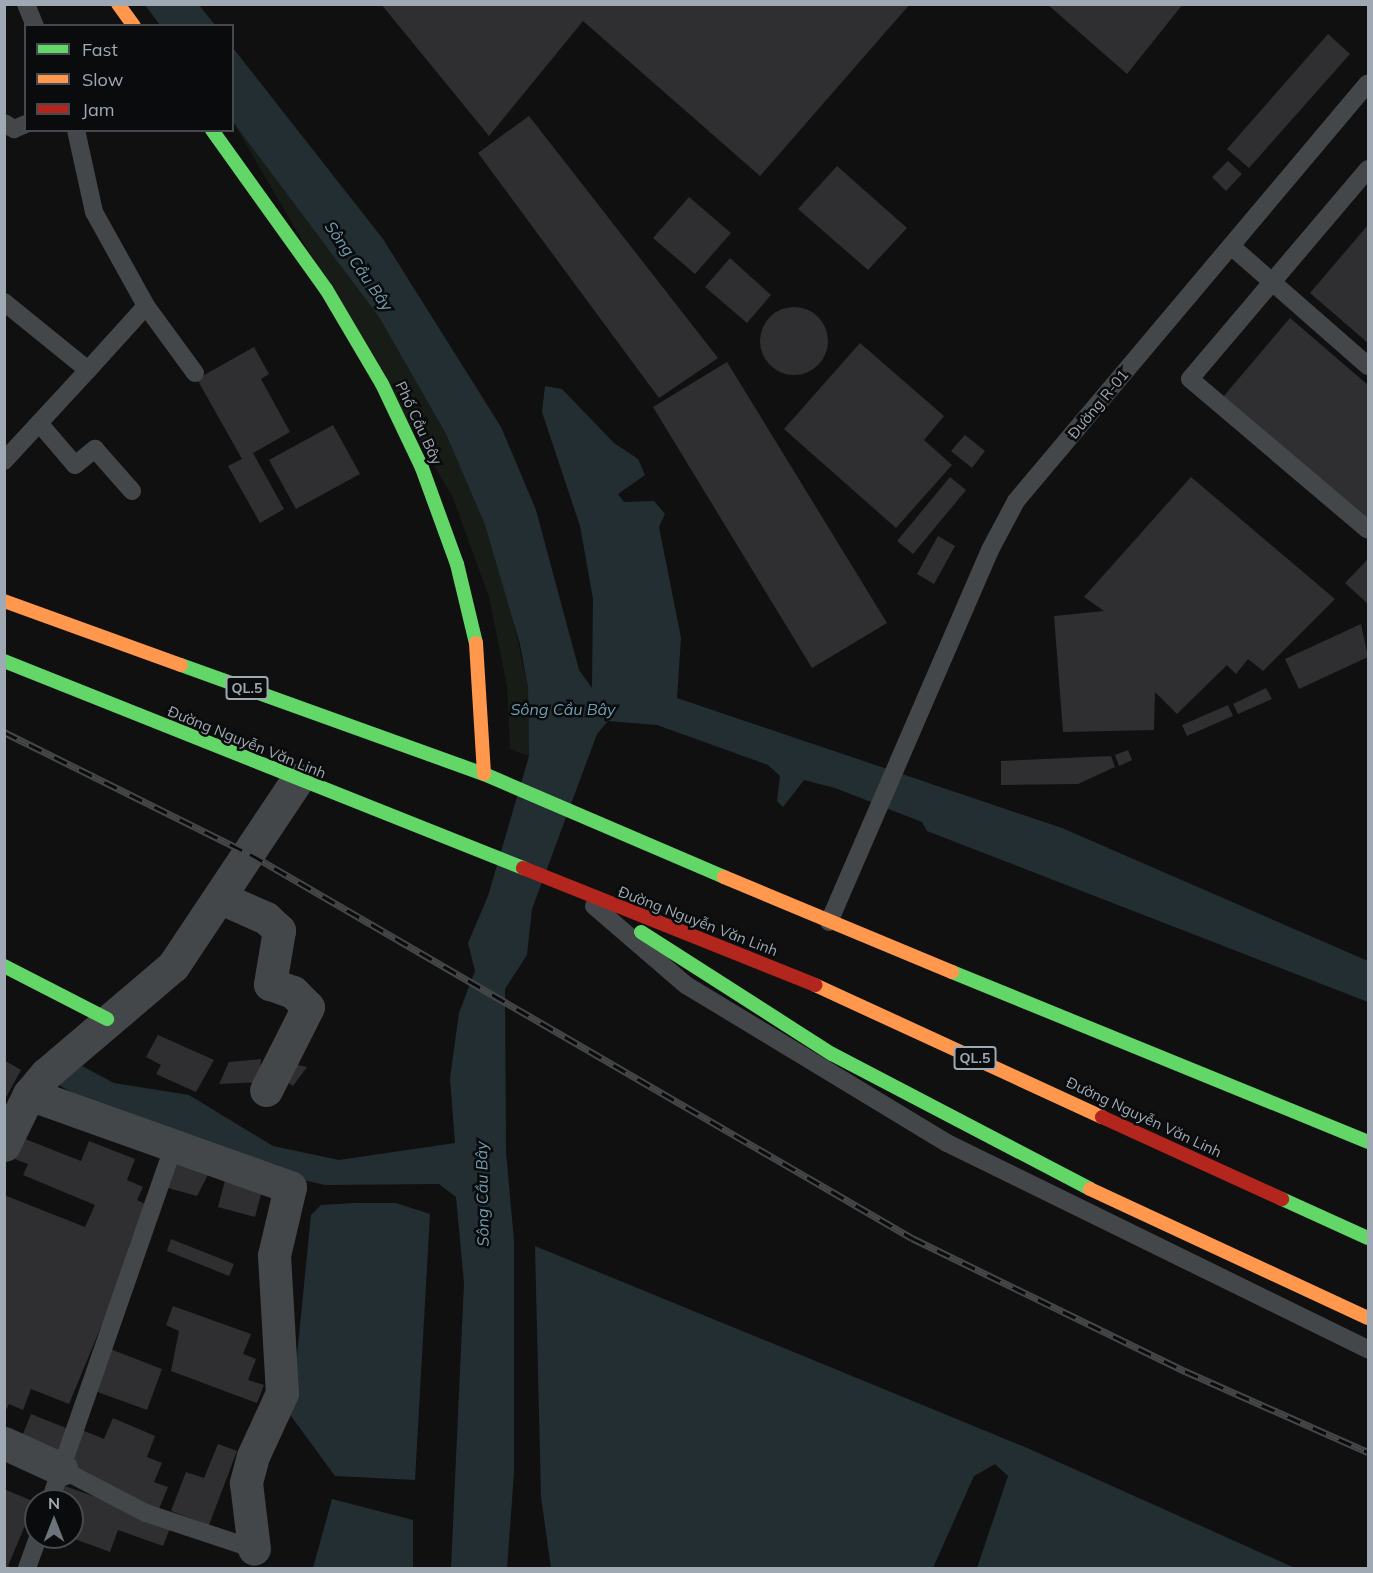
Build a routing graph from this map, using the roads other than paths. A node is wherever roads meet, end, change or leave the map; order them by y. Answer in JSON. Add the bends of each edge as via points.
{"nodes":[{"id":1,"x":26,"y":4,"type":"edge"},
{"id":2,"x":118,"y":4,"type":"edge"},
{"id":3,"x":34,"y":24,"type":"edge"},
{"id":4,"x":133,"y":24,"type":"edge"},
{"id":5,"x":1366,"y":90,"type":"edge"},
{"id":6,"x":4,"y":123,"type":"edge"},
{"id":7,"x":24,"y":125,"type":"edge"},
{"id":8,"x":76,"y":132,"type":"edge"},
{"id":9,"x":213,"y":132,"type":"edge"},
{"id":10,"x":1368,"y":169,"type":"edge"},
{"id":11,"x":1232,"y":246,"type":"junction"},
{"id":12,"x":1272,"y":282,"type":"junction"},
{"id":13,"x":4,"y":302,"type":"edge"},
{"id":14,"x":146,"y":306,"type":"junction"},
{"id":15,"x":1368,"y":366,"type":"edge"},
{"id":16,"x":88,"y":370,"type":"junction"},
{"id":17,"x":195,"y":373,"type":"dead end"},
{"id":18,"x":39,"y":423,"type":"junction"},
{"id":19,"x":4,"y":461,"type":"edge"},
{"id":20,"x":132,"y":491,"type":"dead end"},
{"id":21,"x":1368,"y":530,"type":"edge"},
{"id":22,"x":4,"y":601,"type":"edge"},
{"id":23,"x":4,"y":662,"type":"edge"},
{"id":24,"x":486,"y":775,"type":"junction"},
{"id":25,"x":297,"y":780,"type":"junction"},
{"id":26,"x":576,"y":891,"type":"junction"},
{"id":27,"x":221,"y":898,"type":"junction"},
{"id":28,"x":830,"y":922,"type":"junction"},
{"id":29,"x":4,"y":966,"type":"edge"},
{"id":30,"x":107,"y":1019,"type":"junction"},
{"id":31,"x":266,"y":1090,"type":"dead end"},
{"id":32,"x":29,"y":1094,"type":"junction"},
{"id":33,"x":1368,"y":1142,"type":"edge"},
{"id":34,"x":174,"y":1144,"type":"junction"},
{"id":35,"x":4,"y":1145,"type":"edge"},
{"id":36,"x":1368,"y":1240,"type":"edge"},
{"id":37,"x":1368,"y":1317,"type":"edge"},
{"id":38,"x":1368,"y":1349,"type":"edge"},
{"id":39,"x":4,"y":1443,"type":"edge"},
{"id":40,"x":61,"y":1469,"type":"junction"},
{"id":41,"x":54,"y":1489,"type":"edge"},
{"id":42,"x":34,"y":1549,"type":"edge"},
{"id":43,"x":254,"y":1549,"type":"joint"},
{"id":44,"x":27,"y":1569,"type":"edge"}],
"edges":[{"from":1,"to":3,"type":"lane"},
{"from":2,"to":4,"type":"main road"},
{"from":5,"to":11,"type":"lane","name":"Đường R-01"},
{"from":6,"to":7,"type":"lane","via":[[14,129]]},
{"from":8,"to":14,"type":"lane","via":[[94,212]]},
{"from":9,"to":24,"type":"main road","name":"Phố Cầu Bây","via":[[326,289],[382,384],[422,468],[457,564],[474,632]]},
{"from":10,"to":12,"type":"lane"},
{"from":11,"to":12,"type":"lane"},
{"from":11,"to":28,"type":"lane","name":"Đường R-01","via":[[1016,501],[990,550]]},
{"from":12,"to":15,"type":"lane"},
{"from":12,"to":21,"type":"lane","via":[[1190,379]]},
{"from":13,"to":16,"type":"lane"},
{"from":14,"to":16,"type":"lane"},
{"from":14,"to":17,"type":"lane"},
{"from":16,"to":18,"type":"lane"},
{"from":18,"to":19,"type":"lane"},
{"from":18,"to":20,"type":"lane","via":[[75,465],[95,448]]},
{"from":22,"to":24,"type":"main road","number":"QL.5"},
{"from":23,"to":25,"type":"main road","name":"Đường Nguyễn Văn Linh","number":"QL.5"},
{"from":24,"to":28,"type":"main road","number":"QL.5"},
{"from":25,"to":26,"type":"main road","name":"Đường Nguyễn Văn Linh","number":"QL.5"},
{"from":25,"to":27,"type":"street"},
{"from":26,"to":36,"type":"main road","name":"Đường Nguyễn Văn Linh","number":"QL.5","via":[[805,981]]},
{"from":26,"to":37,"type":"main road","via":[[832,1054],[1099,1194]]},
{"from":26,"to":38,"type":"lane","via":[[686,985],[947,1143]]},
{"from":27,"to":30,"type":"street","via":[[164,976]]},
{"from":27,"to":31,"type":"street","via":[[266,918],[279,930],[270,984],[293,992],[308,1007]]},
{"from":28,"to":33,"type":"main road","number":"QL.5"},
{"from":29,"to":30,"type":"main road"},
{"from":30,"to":32,"type":"street"},
{"from":32,"to":34,"type":"street"},
{"from":32,"to":35,"type":"street"},
{"from":34,"to":40,"type":"lane"},
{"from":34,"to":43,"type":"street","via":[[290,1187],[274,1255],[282,1393],[253,1456],[246,1483]]},
{"from":39,"to":40,"type":"street"},
{"from":40,"to":41,"type":"lane"},
{"from":40,"to":43,"type":"lane","via":[[146,1513]]},
{"from":42,"to":44,"type":"lane"}]}
